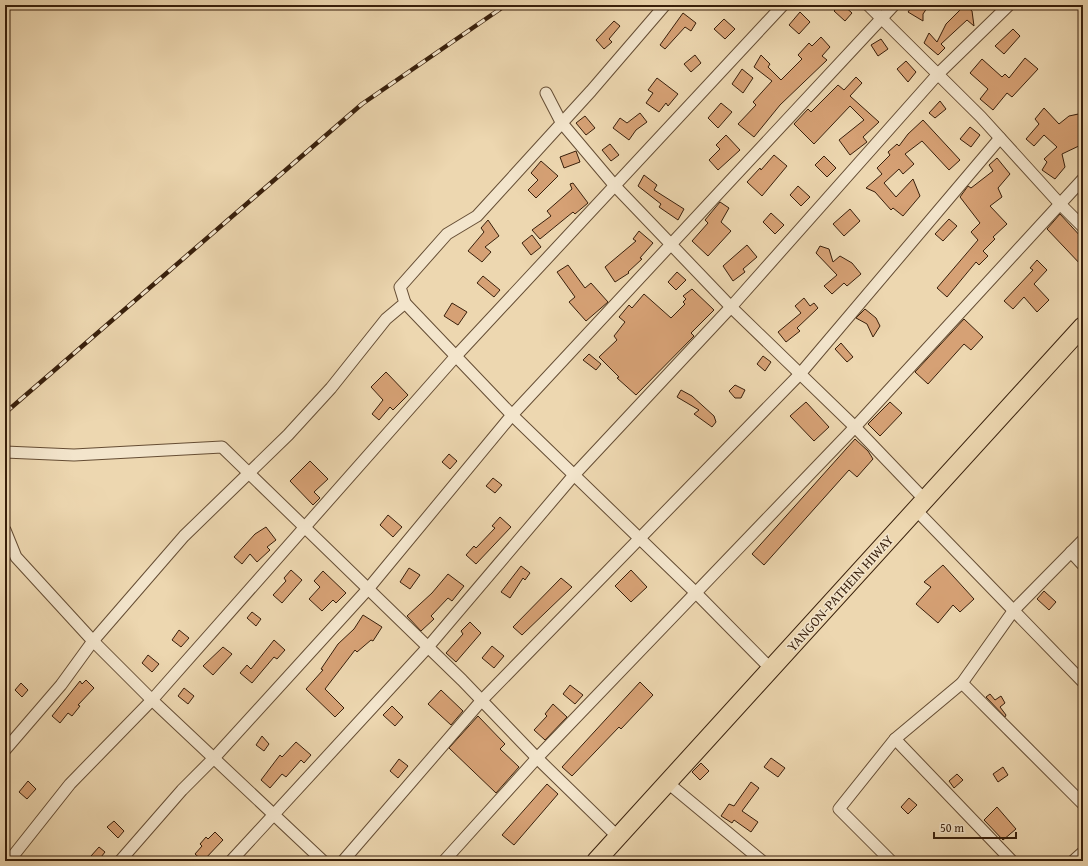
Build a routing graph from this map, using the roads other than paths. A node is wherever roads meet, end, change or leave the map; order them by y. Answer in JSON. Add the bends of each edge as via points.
{"nodes":[{"id":1,"x":665,"y":5,"type":"edge"},
{"id":2,"x":783,"y":5,"type":"edge"},
{"id":3,"x":868,"y":5,"type":"edge"},
{"id":4,"x":894,"y":5,"type":"edge"},
{"id":5,"x":1008,"y":5,"type":"edge"},
{"id":6,"x":881,"y":18,"type":"junction"},
{"id":7,"x":938,"y":74,"type":"junction"},
{"id":8,"x":546,"y":93,"type":"dead end"},
{"id":9,"x":561,"y":122,"type":"junction"},
{"id":10,"x":1000,"y":138,"type":"junction"},
{"id":11,"x":1083,"y":179,"type":"edge"},
{"id":12,"x":615,"y":186,"type":"junction"},
{"id":13,"x":1060,"y":204,"type":"junction"},
{"id":14,"x":1083,"y":227,"type":"edge"},
{"id":15,"x":670,"y":243,"type":"junction"},
{"id":16,"x":404,"y":303,"type":"junction"},
{"id":17,"x":731,"y":307,"type":"junction"},
{"id":18,"x":1081,"y":330,"type":"edge"},
{"id":19,"x":456,"y":356,"type":"junction"},
{"id":20,"x":800,"y":374,"type":"junction"},
{"id":21,"x":512,"y":415,"type":"junction"},
{"id":22,"x":855,"y":427,"type":"junction"},
{"id":23,"x":5,"y":452,"type":"edge"},
{"id":24,"x":248,"y":473,"type":"junction"},
{"id":25,"x":574,"y":475,"type":"junction"},
{"id":26,"x":920,"y":504,"type":"junction"},
{"id":27,"x":305,"y":528,"type":"junction"},
{"id":28,"x":5,"y":530,"type":"edge"},
{"id":29,"x":639,"y":537,"type":"junction"},
{"id":30,"x":1083,"y":540,"type":"edge"},
{"id":31,"x":1071,"y":552,"type":"junction"},
{"id":32,"x":1083,"y":565,"type":"edge"},
{"id":33,"x":368,"y":589,"type":"junction"},
{"id":34,"x":696,"y":593,"type":"junction"},
{"id":35,"x":1014,"y":610,"type":"junction"},
{"id":36,"x":94,"y":641,"type":"junction"},
{"id":37,"x":428,"y":647,"type":"junction"},
{"id":38,"x":771,"y":669,"type":"junction"},
{"id":39,"x":1083,"y":682,"type":"edge"},
{"id":40,"x":962,"y":683,"type":"junction"},
{"id":41,"x":152,"y":700,"type":"junction"},
{"id":42,"x":482,"y":700,"type":"junction"},
{"id":43,"x":895,"y":739,"type":"junction"},
{"id":44,"x":5,"y":750,"type":"edge"},
{"id":45,"x":214,"y":758,"type":"junction"},
{"id":46,"x":537,"y":758,"type":"junction"},
{"id":47,"x":668,"y":783,"type":"junction"},
{"id":48,"x":1083,"y":804,"type":"edge"},
{"id":49,"x":274,"y":815,"type":"junction"},
{"id":50,"x":618,"y":837,"type":"junction"},
{"id":51,"x":1083,"y":852,"type":"edge"},
{"id":52,"x":9,"y":861,"type":"edge"},
{"id":53,"x":120,"y":861,"type":"edge"},
{"id":54,"x":232,"y":861,"type":"edge"},
{"id":55,"x":323,"y":861,"type":"edge"},
{"id":56,"x":343,"y":861,"type":"edge"},
{"id":57,"x":444,"y":861,"type":"edge"},
{"id":58,"x":596,"y":861,"type":"edge"},
{"id":59,"x":762,"y":861,"type":"edge"},
{"id":60,"x":890,"y":861,"type":"edge"},
{"id":61,"x":1012,"y":861,"type":"edge"},
{"id":62,"x":1073,"y":861,"type":"edge"}],
"edges":[{"from":1,"to":9,"type":"street"},
{"from":2,"to":12,"type":"street"},
{"from":3,"to":6,"type":"street"},
{"from":4,"to":6,"type":"street"},
{"from":5,"to":7,"type":"street"},
{"from":6,"to":7,"type":"street"},
{"from":6,"to":15,"type":"street"},
{"from":7,"to":10,"type":"street"},
{"from":7,"to":17,"type":"street"},
{"from":8,"to":9,"type":"street"},
{"from":9,"to":12,"type":"street"},
{"from":9,"to":16,"type":"street","via":[[476,216],[447,234],[400,287]]},
{"from":10,"to":13,"type":"street"},
{"from":10,"to":20,"type":"street"},
{"from":11,"to":13,"type":"street"},
{"from":12,"to":15,"type":"street"},
{"from":12,"to":19,"type":"street"},
{"from":13,"to":14,"type":"street"},
{"from":13,"to":22,"type":"street"},
{"from":15,"to":17,"type":"street"},
{"from":15,"to":21,"type":"street"},
{"from":16,"to":19,"type":"street"},
{"from":16,"to":24,"type":"street","via":[[386,318],[330,388],[288,435]]},
{"from":17,"to":20,"type":"street"},
{"from":17,"to":25,"type":"street"},
{"from":18,"to":26,"type":"highway","name":"YANGON-PATHEIN HIWAY"},
{"from":19,"to":21,"type":"street"},
{"from":19,"to":27,"type":"street"},
{"from":20,"to":22,"type":"street"},
{"from":20,"to":29,"type":"street"},
{"from":21,"to":25,"type":"street"},
{"from":21,"to":33,"type":"street"},
{"from":22,"to":26,"type":"street"},
{"from":22,"to":34,"type":"street"},
{"from":23,"to":24,"type":"street","via":[[74,455],[222,447]]},
{"from":24,"to":27,"type":"street"},
{"from":24,"to":36,"type":"street","via":[[184,536]]},
{"from":25,"to":29,"type":"street"},
{"from":25,"to":37,"type":"street"},
{"from":26,"to":35,"type":"street"},
{"from":26,"to":38,"type":"highway","name":"YANGON-PATHEIN HIWAY"},
{"from":27,"to":33,"type":"street"},
{"from":27,"to":41,"type":"street"},
{"from":28,"to":36,"type":"street","via":[[16,557]]},
{"from":29,"to":34,"type":"street"},
{"from":29,"to":42,"type":"street"},
{"from":30,"to":31,"type":"street"},
{"from":31,"to":32,"type":"street"},
{"from":31,"to":35,"type":"street"},
{"from":33,"to":37,"type":"street"},
{"from":33,"to":45,"type":"street"},
{"from":34,"to":38,"type":"street"},
{"from":34,"to":46,"type":"street"},
{"from":35,"to":39,"type":"street"},
{"from":35,"to":40,"type":"street"},
{"from":36,"to":41,"type":"street"},
{"from":36,"to":44,"type":"street","via":[[61,685]]},
{"from":37,"to":42,"type":"street"},
{"from":37,"to":49,"type":"street"},
{"from":38,"to":47,"type":"highway","name":"YANGON-PATHEIN HIWAY"},
{"from":40,"to":43,"type":"street"},
{"from":40,"to":48,"type":"street"},
{"from":41,"to":45,"type":"street"},
{"from":41,"to":52,"type":"street","via":[[70,784]]},
{"from":42,"to":46,"type":"street"},
{"from":42,"to":56,"type":"street"},
{"from":43,"to":60,"type":"street","via":[[839,809]]},
{"from":43,"to":61,"type":"street"},
{"from":45,"to":49,"type":"street"},
{"from":45,"to":53,"type":"street","via":[[182,790]]},
{"from":46,"to":50,"type":"street"},
{"from":46,"to":57,"type":"street"},
{"from":47,"to":50,"type":"highway","name":"YANGON-PATHEIN HIWAY"},
{"from":47,"to":59,"type":"street"},
{"from":49,"to":54,"type":"street"},
{"from":49,"to":55,"type":"street"},
{"from":50,"to":58,"type":"highway","name":"YANGON-PATHEIN HIWAY"},
{"from":51,"to":62,"type":"street"}]}
